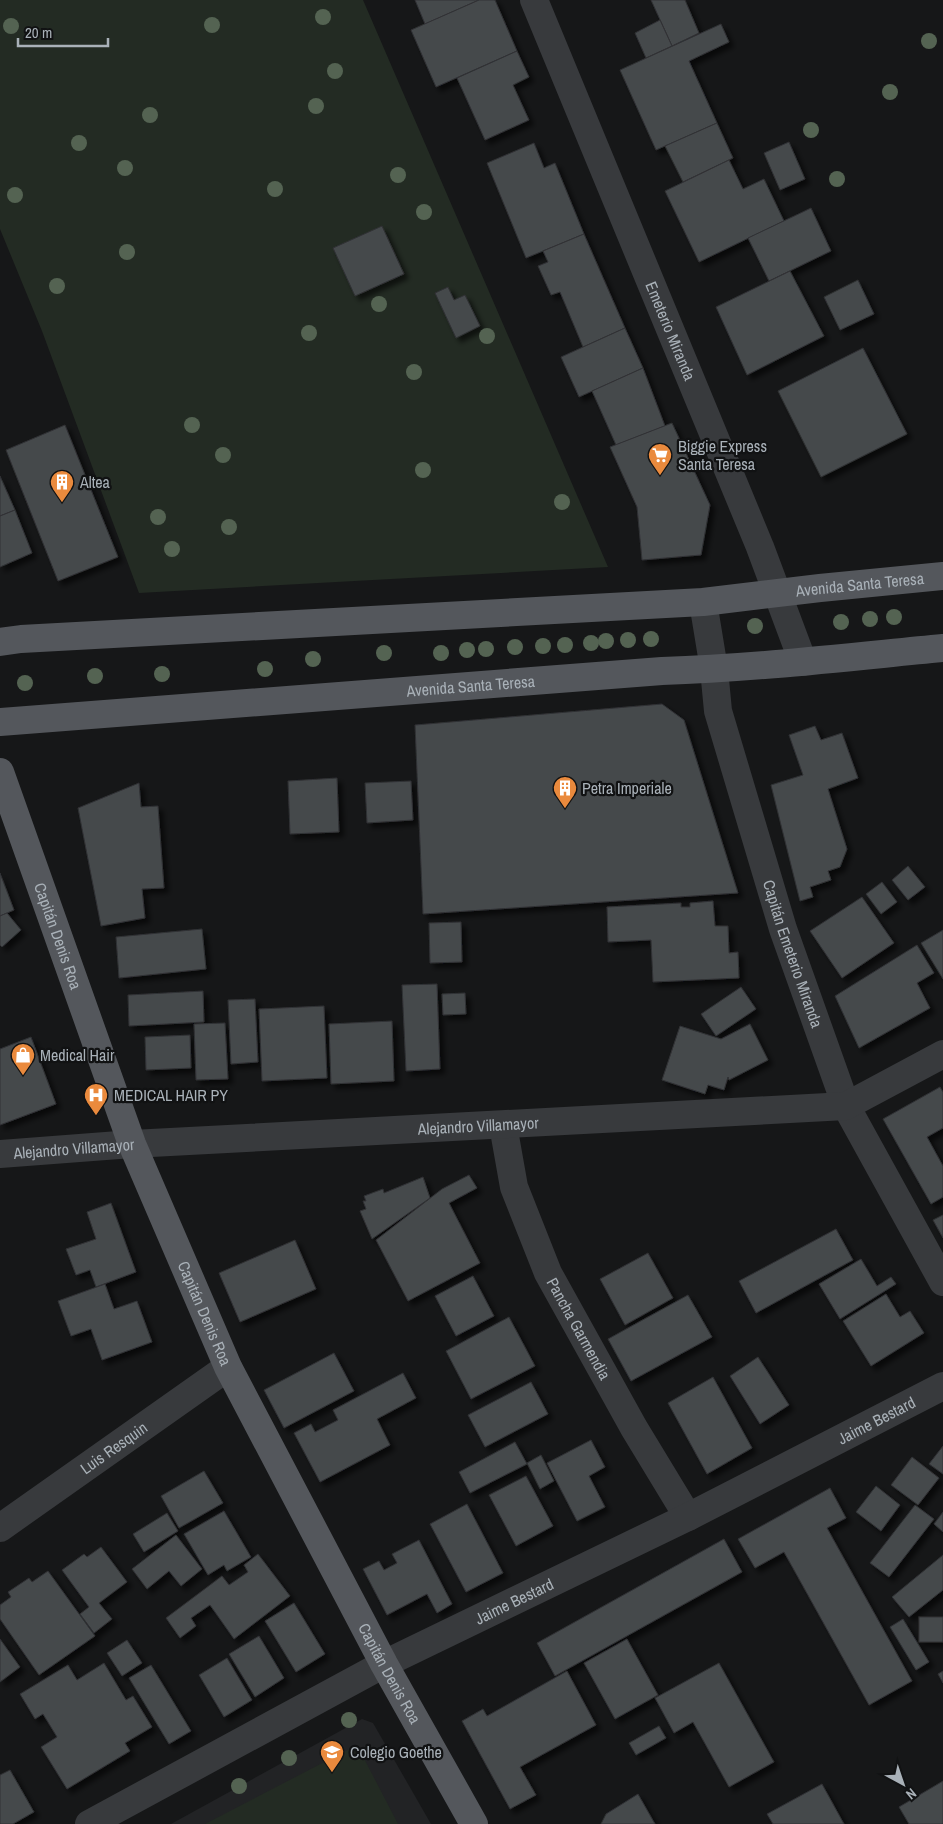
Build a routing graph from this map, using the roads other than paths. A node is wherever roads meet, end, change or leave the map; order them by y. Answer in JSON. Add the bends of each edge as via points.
{"nodes":[{"id":1,"x":534,"y":0,"type":"edge"},
{"id":2,"x":943,"y":576,"type":"edge"},
{"id":3,"x":778,"y":592,"type":"junction"},
{"id":4,"x":703,"y":602,"type":"junction"},
{"id":5,"x":0,"y":642,"type":"edge"},
{"id":6,"x":943,"y":648,"type":"edge"},
{"id":7,"x":803,"y":662,"type":"junction"},
{"id":8,"x":714,"y":669,"type":"junction"},
{"id":9,"x":0,"y":722,"type":"edge"},
{"id":10,"x":0,"y":772,"type":"edge"},
{"id":11,"x":943,"y":1054,"type":"edge"},
{"id":12,"x":846,"y":1106,"type":"junction"},
{"id":13,"x":503,"y":1125,"type":"junction"},
{"id":14,"x":132,"y":1144,"type":"junction"},
{"id":15,"x":0,"y":1154,"type":"edge"},
{"id":16,"x":943,"y":1282,"type":"edge"},
{"id":17,"x":228,"y":1367,"type":"junction"},
{"id":18,"x":943,"y":1386,"type":"edge"},
{"id":19,"x":688,"y":1517,"type":"junction"},
{"id":20,"x":0,"y":1528,"type":"edge"},
{"id":21,"x":384,"y":1664,"type":"junction"},
{"id":22,"x":89,"y":1824,"type":"edge"},
{"id":23,"x":474,"y":1824,"type":"edge"}],
"edges":[{"from":1,"to":3,"type":"street","name":"Emeterio Miranda"},
{"from":2,"to":3,"type":"main road","name":"Avenida Santa Teresa"},
{"from":3,"to":4,"type":"main road","name":"Avenida Santa Teresa"},
{"from":3,"to":7,"type":"street","name":"Emeterio Miranda"},
{"from":4,"to":5,"type":"main road","name":"Avenida Santa Teresa"},
{"from":4,"to":8,"type":"street","name":"Capitán Emeterio Miranda"},
{"from":6,"to":7,"type":"main road","name":"Avenida Santa Teresa"},
{"from":7,"to":8,"type":"main road","name":"Avenida Santa Teresa"},
{"from":8,"to":9,"type":"main road","name":"Avenida Santa Teresa"},
{"from":8,"to":12,"type":"street","name":"Capitán Emeterio Miranda","via":[[718,711],[765,870]]},
{"from":10,"to":14,"type":"main road","name":"Capitán Denis Roa"},
{"from":11,"to":12,"type":"street","name":"Alejandro Villamayor"},
{"from":12,"to":13,"type":"street","name":"Alejandro Villamayor"},
{"from":12,"to":16,"type":"street","name":"Capitán Emeterio Miranda"},
{"from":13,"to":14,"type":"street","name":"Alejandro Villamayor"},
{"from":13,"to":19,"type":"street","name":"Pancha Garmendia","via":[[514,1187],[548,1273],[634,1428]]},
{"from":14,"to":15,"type":"street","name":"Alejandro Villamayor"},
{"from":14,"to":17,"type":"main road","name":"Capitán Denis Roa"},
{"from":17,"to":20,"type":"street","name":"Luis Resquin"},
{"from":17,"to":21,"type":"main road","name":"Capitán Denis Roa"},
{"from":18,"to":19,"type":"street","name":"Jaime Bestard"},
{"from":19,"to":21,"type":"street","name":"Jaime Bestard"},
{"from":21,"to":22,"type":"street","name":"Jaime Bestard"},
{"from":21,"to":23,"type":"main road","name":"Capitán Denis Roa"}]}
